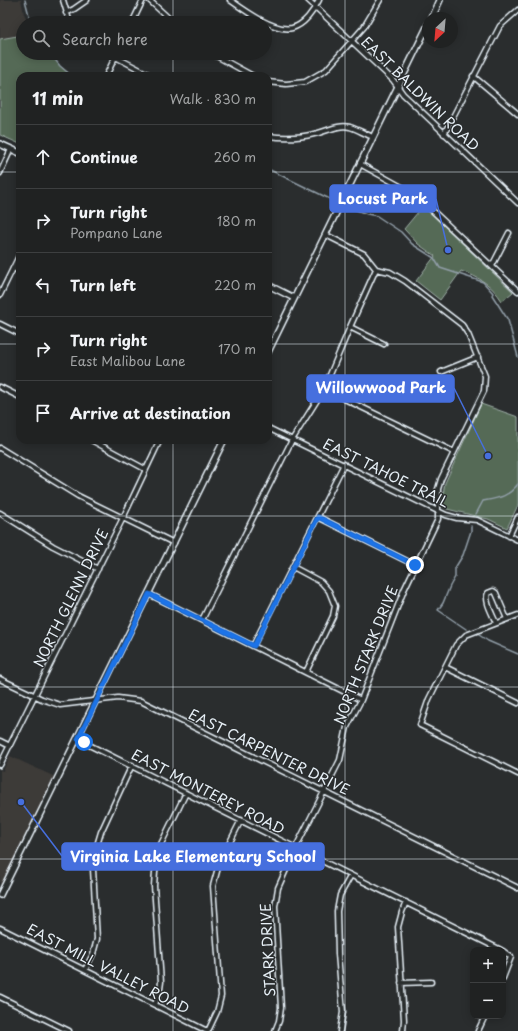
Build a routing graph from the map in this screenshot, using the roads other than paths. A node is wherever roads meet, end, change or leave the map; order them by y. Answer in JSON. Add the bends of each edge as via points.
{"nodes":[{"id":1,"x":63,"y":0,"type":"edge"},
{"id":2,"x":87,"y":0,"type":"edge"},
{"id":3,"x":143,"y":0,"type":"edge"},
{"id":4,"x":149,"y":0,"type":"edge"},
{"id":5,"x":230,"y":0,"type":"edge"},
{"id":6,"x":308,"y":0,"type":"edge"},
{"id":7,"x":319,"y":0,"type":"edge"},
{"id":8,"x":380,"y":0,"type":"edge"},
{"id":9,"x":440,"y":0,"type":"edge"},
{"id":10,"x":316,"y":8,"type":"junction"},
{"id":11,"x":518,"y":10,"type":"edge"},
{"id":12,"x":435,"y":12,"type":"edge"},
{"id":13,"x":66,"y":13,"type":"junction"},
{"id":14,"x":67,"y":16,"type":"edge"},
{"id":15,"x":135,"y":16,"type":"edge"},
{"id":16,"x":166,"y":16,"type":"edge"},
{"id":17,"x":256,"y":16,"type":"edge"},
{"id":18,"x":272,"y":24,"type":"edge"},
{"id":19,"x":422,"y":37,"type":"edge"},
{"id":20,"x":351,"y":41,"type":"junction"},
{"id":21,"x":114,"y":60,"type":"edge"},
{"id":22,"x":125,"y":60,"type":"edge"},
{"id":23,"x":224,"y":60,"type":"edge"},
{"id":24,"x":108,"y":72,"type":"edge"},
{"id":25,"x":146,"y":72,"type":"edge"},
{"id":26,"x":247,"y":72,"type":"edge"},
{"id":27,"x":473,"y":76,"type":"junction"},
{"id":28,"x":272,"y":82,"type":"edge"},
{"id":29,"x":398,"y":87,"type":"junction"},
{"id":30,"x":518,"y":114,"type":"edge"},
{"id":31,"x":444,"y":134,"type":"junction"},
{"id":32,"x":272,"y":136,"type":"edge"},
{"id":33,"x":373,"y":137,"type":"junction"},
{"id":34,"x":0,"y":144,"type":"edge"},
{"id":35,"x":12,"y":149,"type":"junction"},
{"id":36,"x":16,"y":151,"type":"edge"},
{"id":37,"x":360,"y":164,"type":"junction"},
{"id":38,"x":0,"y":173,"type":"edge"},
{"id":39,"x":518,"y":203,"type":"edge"},
{"id":40,"x":509,"y":233,"type":"dead end"},
{"id":41,"x":326,"y":235,"type":"junction"},
{"id":42,"x":16,"y":262,"type":"edge"},
{"id":43,"x":492,"y":266,"type":"junction"},
{"id":44,"x":13,"y":268,"type":"junction"},
{"id":45,"x":16,"y":269,"type":"edge"},
{"id":46,"x":376,"y":269,"type":"junction"},
{"id":47,"x":272,"y":287,"type":"edge"},
{"id":48,"x":518,"y":291,"type":"edge"},
{"id":49,"x":0,"y":295,"type":"edge"},
{"id":50,"x":294,"y":298,"type":"junction"},
{"id":51,"x":0,"y":324,"type":"edge"},
{"id":52,"x":350,"y":327,"type":"junction"},
{"id":53,"x":16,"y":332,"type":"edge"},
{"id":54,"x":272,"y":344,"type":"edge"},
{"id":55,"x":384,"y":344,"type":"dead end"},
{"id":56,"x":478,"y":357,"type":"junction"},
{"id":57,"x":441,"y":372,"type":"dead end"},
{"id":58,"x":0,"y":387,"type":"edge"},
{"id":59,"x":324,"y":389,"type":"junction"},
{"id":60,"x":16,"y":396,"type":"edge"},
{"id":61,"x":272,"y":430,"type":"edge"},
{"id":62,"x":292,"y":440,"type":"junction"},
{"id":63,"x":98,"y":444,"type":"edge"},
{"id":64,"x":158,"y":444,"type":"edge"},
{"id":65,"x":222,"y":444,"type":"edge"},
{"id":66,"x":0,"y":448,"type":"edge"},
{"id":67,"x":454,"y":452,"type":"junction"},
{"id":68,"x":344,"y":464,"type":"junction"},
{"id":69,"x":145,"y":469,"type":"junction"},
{"id":70,"x":438,"y":511,"type":"junction"},
{"id":71,"x":0,"y":513,"type":"edge"},
{"id":72,"x":318,"y":517,"type":"junction"},
{"id":73,"x":518,"y":517,"type":"edge"},
{"id":74,"x":123,"y":518,"type":"junction"},
{"id":75,"x":509,"y":536,"type":"junction"},
{"id":76,"x":518,"y":540,"type":"edge"},
{"id":77,"x":174,"y":543,"type":"junction"},
{"id":78,"x":415,"y":565,"type":"junction"},
{"id":79,"x":293,"y":567,"type":"junction"},
{"id":80,"x":98,"y":569,"type":"junction"},
{"id":81,"x":149,"y":594,"type":"junction"},
{"id":82,"x":518,"y":615,"type":"edge"},
{"id":83,"x":507,"y":619,"type":"junction"},
{"id":84,"x":202,"y":620,"type":"junction"},
{"id":85,"x":496,"y":623,"type":"junction"},
{"id":86,"x":254,"y":646,"type":"junction"},
{"id":87,"x":445,"y":667,"type":"junction"},
{"id":88,"x":306,"y":672,"type":"junction"},
{"id":89,"x":0,"y":679,"type":"edge"},
{"id":90,"x":35,"y":696,"type":"junction"},
{"id":91,"x":361,"y":700,"type":"junction"},
{"id":92,"x":96,"y":701,"type":"junction"},
{"id":93,"x":518,"y":703,"type":"edge"},
{"id":94,"x":78,"y":739,"type":"junction"},
{"id":95,"x":0,"y":741,"type":"edge"},
{"id":96,"x":10,"y":746,"type":"junction"},
{"id":97,"x":0,"y":765,"type":"edge"},
{"id":98,"x":132,"y":765,"type":"junction"},
{"id":99,"x":518,"y":774,"type":"edge"},
{"id":100,"x":324,"y":792,"type":"junction"},
{"id":101,"x":186,"y":793,"type":"junction"},
{"id":102,"x":241,"y":820,"type":"junction"},
{"id":103,"x":296,"y":847,"type":"junction"},
{"id":104,"x":351,"y":875,"type":"junction"},
{"id":105,"x":518,"y":888,"type":"edge"},
{"id":106,"x":0,"y":895,"type":"edge"},
{"id":107,"x":406,"y":902,"type":"junction"},
{"id":108,"x":0,"y":928,"type":"edge"},
{"id":109,"x":496,"y":947,"type":"edge"},
{"id":110,"x":506,"y":953,"type":"edge"},
{"id":111,"x":85,"y":970,"type":"junction"},
{"id":112,"x":506,"y":970,"type":"edge"},
{"id":113,"x":431,"y":982,"type":"dead end"},
{"id":114,"x":401,"y":983,"type":"junction"},
{"id":115,"x":0,"y":997,"type":"edge"},
{"id":116,"x":155,"y":1005,"type":"junction"},
{"id":117,"x":484,"y":1019,"type":"edge"},
{"id":118,"x":69,"y":1031,"type":"edge"},
{"id":119,"x":207,"y":1031,"type":"edge"},
{"id":120,"x":275,"y":1031,"type":"edge"},
{"id":121,"x":340,"y":1031,"type":"edge"},
{"id":122,"x":403,"y":1031,"type":"edge"},
{"id":123,"x":478,"y":1031,"type":"edge"}],
"edges":[{"from":1,"to":13,"type":"street"},
{"from":2,"to":13,"type":"street"},
{"from":3,"to":15,"type":"street"},
{"from":4,"to":16,"type":"street"},
{"from":5,"to":17,"type":"street"},
{"from":6,"to":10,"type":"street","name":"EAST BALDWIN ROAD"},
{"from":7,"to":10,"type":"street"},
{"from":8,"to":20,"type":"street","via":[[364,27]]},
{"from":9,"to":12,"type":"street"},
{"from":10,"to":18,"type":"street","via":[[298,26],[284,28]]},
{"from":10,"to":20,"type":"street","name":"EAST BALDWIN ROAD"},
{"from":11,"to":27,"type":"street","via":[[500,26]]},
{"from":13,"to":14,"type":"street"},
{"from":19,"to":29,"type":"street"},
{"from":20,"to":28,"type":"street","via":[[326,70],[305,82]]},
{"from":20,"to":29,"type":"street","name":"EAST BALDWIN ROAD"},
{"from":21,"to":24,"type":"street"},
{"from":22,"to":25,"type":"street"},
{"from":23,"to":26,"type":"street"},
{"from":27,"to":30,"type":"street"},
{"from":27,"to":31,"type":"street"},
{"from":29,"to":31,"type":"street","name":"EAST BALDWIN ROAD"},
{"from":29,"to":33,"type":"street"},
{"from":31,"to":39,"type":"street","name":"EAST BALDWIN ROAD"},
{"from":32,"to":33,"type":"street","via":[[298,137],[350,127]]},
{"from":33,"to":37,"type":"street"},
{"from":34,"to":35,"type":"street"},
{"from":35,"to":36,"type":"street"},
{"from":35,"to":38,"type":"street"},
{"from":37,"to":41,"type":"street"},
{"from":37,"to":43,"type":"street","via":[[418,197]]},
{"from":40,"to":43,"type":"street"},
{"from":41,"to":46,"type":"street","via":[[364,254]]},
{"from":41,"to":50,"type":"street"},
{"from":42,"to":44,"type":"street"},
{"from":43,"to":48,"type":"street"},
{"from":44,"to":45,"type":"street"},
{"from":44,"to":49,"type":"street"},
{"from":46,"to":52,"type":"street"},
{"from":46,"to":56,"type":"street","name":"NORTH STARK DRIVE","via":[[390,272],[405,281],[462,325]]},
{"from":47,"to":50,"type":"street"},
{"from":50,"to":54,"type":"street"},
{"from":51,"to":53,"type":"street"},
{"from":52,"to":55,"type":"street"},
{"from":52,"to":59,"type":"street"},
{"from":56,"to":57,"type":"street"},
{"from":56,"to":67,"type":"street","name":"NORTH STARK DRIVE","via":[[485,376],[484,391]]},
{"from":58,"to":60,"type":"street"},
{"from":59,"to":62,"type":"street"},
{"from":59,"to":67,"type":"street"},
{"from":61,"to":62,"type":"street","name":"EAST TAHOE TRAIL"},
{"from":62,"to":68,"type":"street","name":"EAST TAHOE TRAIL"},
{"from":62,"to":84,"type":"street"},
{"from":63,"to":69,"type":"street"},
{"from":64,"to":69,"type":"street","name":"NORTH GLENN DRIVE"},
{"from":65,"to":77,"type":"street"},
{"from":66,"to":74,"type":"street","via":[[78,496]]},
{"from":67,"to":70,"type":"street","name":"NORTH STARK DRIVE","via":[[438,489]]},
{"from":68,"to":70,"type":"street","name":"EAST TAHOE TRAIL"},
{"from":68,"to":72,"type":"street"},
{"from":69,"to":74,"type":"street","name":"NORTH GLENN DRIVE"},
{"from":70,"to":75,"type":"street","name":"EAST TAHOE TRAIL","via":[[452,517],[477,520]]},
{"from":70,"to":78,"type":"street","name":"NORTH STARK DRIVE","via":[[438,519]]},
{"from":71,"to":80,"type":"street","via":[[53,546]]},
{"from":72,"to":78,"type":"street"},
{"from":72,"to":79,"type":"street"},
{"from":73,"to":75,"type":"street"},
{"from":74,"to":77,"type":"street"},
{"from":74,"to":80,"type":"street","name":"NORTH GLENN DRIVE"},
{"from":75,"to":76,"type":"street","name":"EAST TAHOE TRAIL"},
{"from":77,"to":81,"type":"street"},
{"from":78,"to":91,"type":"street","name":"NORTH STARK DRIVE"},
{"from":79,"to":86,"type":"street"},
{"from":79,"to":88,"type":"street","via":[[322,582],[330,591],[335,606],[333,616]]},
{"from":80,"to":90,"type":"street","name":"NORTH GLENN DRIVE"},
{"from":81,"to":84,"type":"street"},
{"from":81,"to":92,"type":"street"},
{"from":82,"to":83,"type":"street"},
{"from":83,"to":85,"type":"street"},
{"from":83,"to":85,"type":"street","via":[[496,593],[488,593],[488,602]]},
{"from":84,"to":86,"type":"street"},
{"from":85,"to":87,"type":"street","via":[[466,635],[456,645]]},
{"from":86,"to":88,"type":"street"},
{"from":87,"to":93,"type":"street"},
{"from":87,"to":99,"type":"street","via":[[429,699],[420,725]]},
{"from":88,"to":91,"type":"street"},
{"from":89,"to":90,"type":"street","name":"EAST CARPENTER DRIVE"},
{"from":90,"to":92,"type":"street","name":"EAST CARPENTER DRIVE","via":[[60,705]]},
{"from":90,"to":96,"type":"street","name":"NORTH GLENN DRIVE"},
{"from":91,"to":100,"type":"street","name":"NORTH STARK DRIVE","via":[[347,727],[340,760]]},
{"from":92,"to":94,"type":"street"},
{"from":92,"to":100,"type":"street","name":"EAST CARPENTER DRIVE","via":[[118,698],[141,701]]},
{"from":94,"to":98,"type":"street","name":"EAST MONTEREY ROAD"},
{"from":94,"to":106,"type":"street"},
{"from":95,"to":96,"type":"street"},
{"from":96,"to":97,"type":"street","name":"NORTH GLENN DRIVE"},
{"from":98,"to":101,"type":"street","name":"EAST MONTEREY ROAD"},
{"from":98,"to":111,"type":"street","via":[[101,832],[95,852],[97,939]]},
{"from":100,"to":103,"type":"street","name":"NORTH STARK DRIVE"},
{"from":100,"to":105,"type":"street","name":"EAST CARPENTER DRIVE"},
{"from":101,"to":102,"type":"street","name":"EAST MONTEREY ROAD"},
{"from":101,"to":116,"type":"street","via":[[161,844],[157,858],[154,886],[161,982]]},
{"from":102,"to":103,"type":"street","name":"EAST MONTEREY ROAD"},
{"from":102,"to":119,"type":"street","via":[[220,864],[213,886],[221,996],[217,1012]]},
{"from":103,"to":104,"type":"street","name":"EAST MONTEREY ROAD"},
{"from":103,"to":120,"type":"street","name":"STARK DRIVE","via":[[280,880],[276,895],[281,1008]]},
{"from":104,"to":107,"type":"street","name":"EAST MONTEREY ROAD"},
{"from":104,"to":121,"type":"street","via":[[340,895],[337,911],[343,1012]]},
{"from":107,"to":109,"type":"street","name":"EAST MONTEREY ROAD"},
{"from":107,"to":114,"type":"street","via":[[398,927]]},
{"from":108,"to":111,"type":"street","name":"EAST MILL VALLEY ROAD"},
{"from":110,"to":112,"type":"street","name":"EAST MONTEREY ROAD","via":[[511,957]]},
{"from":111,"to":116,"type":"street","name":"EAST MILL VALLEY ROAD"},
{"from":113,"to":114,"type":"street"},
{"from":114,"to":122,"type":"street"},
{"from":115,"to":118,"type":"street"},
{"from":116,"to":119,"type":"street","name":"EAST MILL VALLEY ROAD"},
{"from":117,"to":123,"type":"street"}]}
